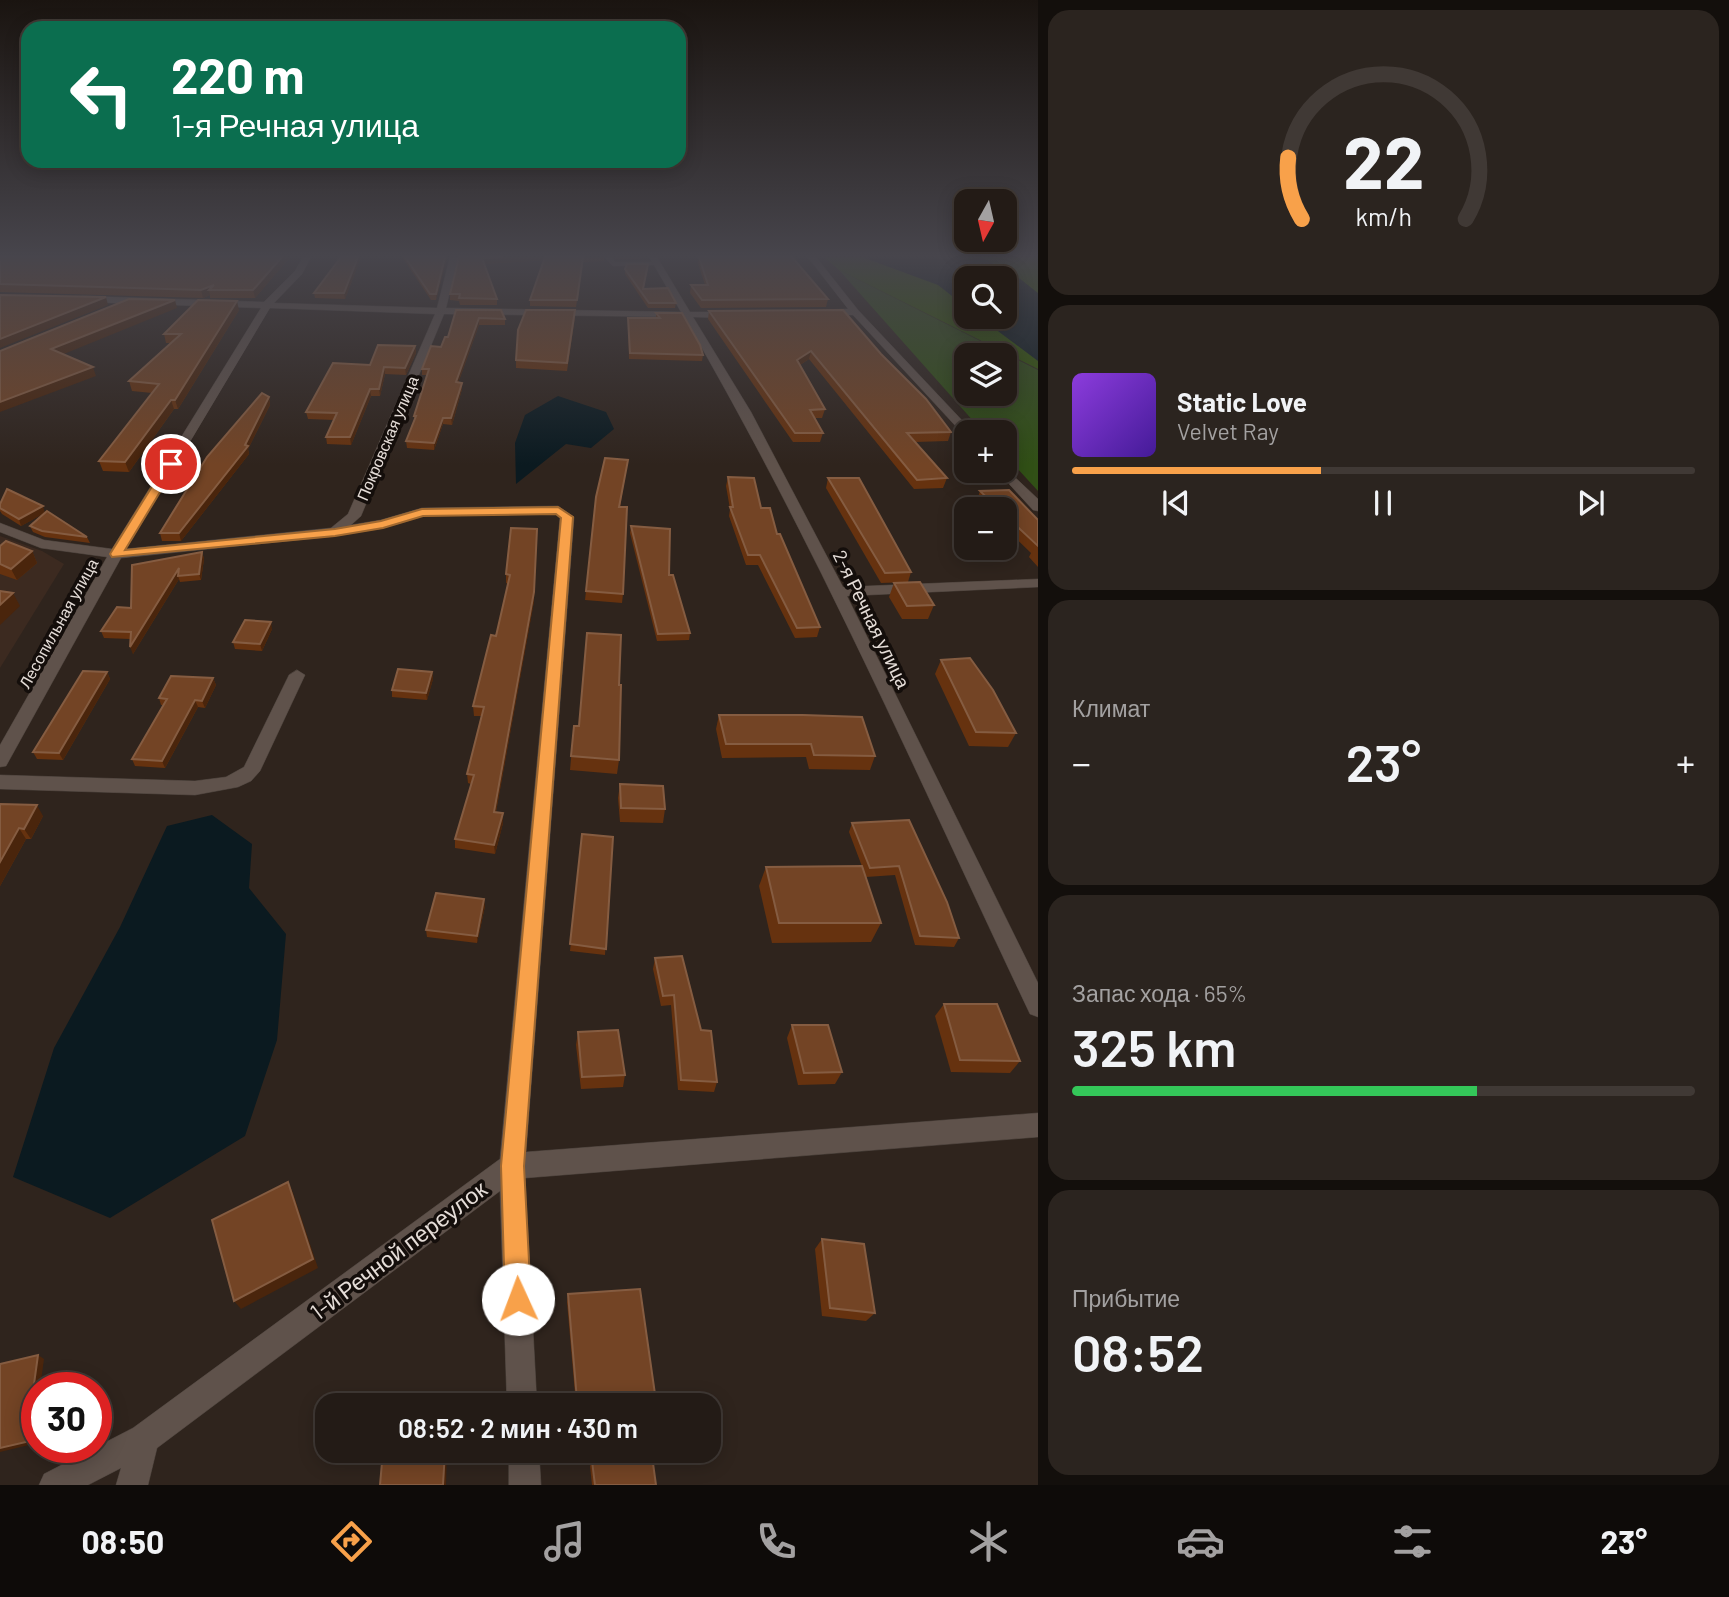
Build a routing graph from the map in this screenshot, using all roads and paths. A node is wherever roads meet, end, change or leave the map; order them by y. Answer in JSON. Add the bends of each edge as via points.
{"nodes":[{"id":1,"x":254,"y":326,"type":"edge"},
{"id":2,"x":434,"y":326,"type":"edge"},
{"id":3,"x":692,"y":326,"type":"edge"},
{"id":4,"x":868,"y":326,"type":"edge"},
{"id":5,"x":956,"y":420,"type":"edge"},
{"id":6,"x":1015,"y":483,"type":"edge"},
{"id":7,"x":1038,"y":507,"type":"edge"},
{"id":8,"x":0,"y":527,"type":"edge"},
{"id":9,"x":335,"y":532,"type":"junction"},
{"id":10,"x":116,"y":554,"type":"junction"},
{"id":11,"x":1038,"y":583,"type":"edge"},
{"id":12,"x":838,"y":592,"type":"junction"},
{"id":13,"x":297,"y":675,"type":"dead end"},
{"id":14,"x":8,"y":741,"type":"edge"},
{"id":15,"x":0,"y":761,"type":"edge"},
{"id":16,"x":0,"y":782,"type":"edge"},
{"id":17,"x":1038,"y":1007,"type":"edge"},
{"id":18,"x":1038,"y":1125,"type":"edge"},
{"id":19,"x":512,"y":1166,"type":"junction"},
{"id":20,"x":521,"y":1393,"type":"edge"},
{"id":21,"x":144,"y":1439,"type":"junction"},
{"id":22,"x":524,"y":1463,"type":"edge"},
{"id":23,"x":55,"y":1485,"type":"edge"},
{"id":24,"x":132,"y":1485,"type":"edge"},
{"id":25,"x":525,"y":1485,"type":"edge"}],
"edges":[{"from":1,"to":10,"type":"street","name":"Лесопильная улица"},
{"from":2,"to":9,"type":"street","name":"Покровская улица","via":[[354,516]]},
{"from":3,"to":12,"type":"street","name":"2-я Речная улица","via":[[744,412]]},
{"from":4,"to":5,"type":"street"},
{"from":6,"to":7,"type":"street"},
{"from":8,"to":10,"type":"street","via":[[41,544]]},
{"from":9,"to":10,"type":"street"},
{"from":9,"to":19,"type":"street","via":[[422,512],[558,510],[567,517]]},
{"from":10,"to":14,"type":"street","name":"Лесопильная улица"},
{"from":11,"to":12,"type":"street"},
{"from":12,"to":17,"type":"street","name":"2-я Речная улица"},
{"from":13,"to":16,"type":"street","via":[[251,771],[240,780],[195,788]]},
{"from":14,"to":15,"type":"street","name":"Лесопильная улица"},
{"from":18,"to":19,"type":"street"},
{"from":19,"to":20,"type":"street"},
{"from":19,"to":21,"type":"street","name":"1-й Речной переулок"},
{"from":21,"to":23,"type":"street","name":"1-й Речной переулок"},
{"from":21,"to":24,"type":"street"},
{"from":22,"to":25,"type":"street"}]}
